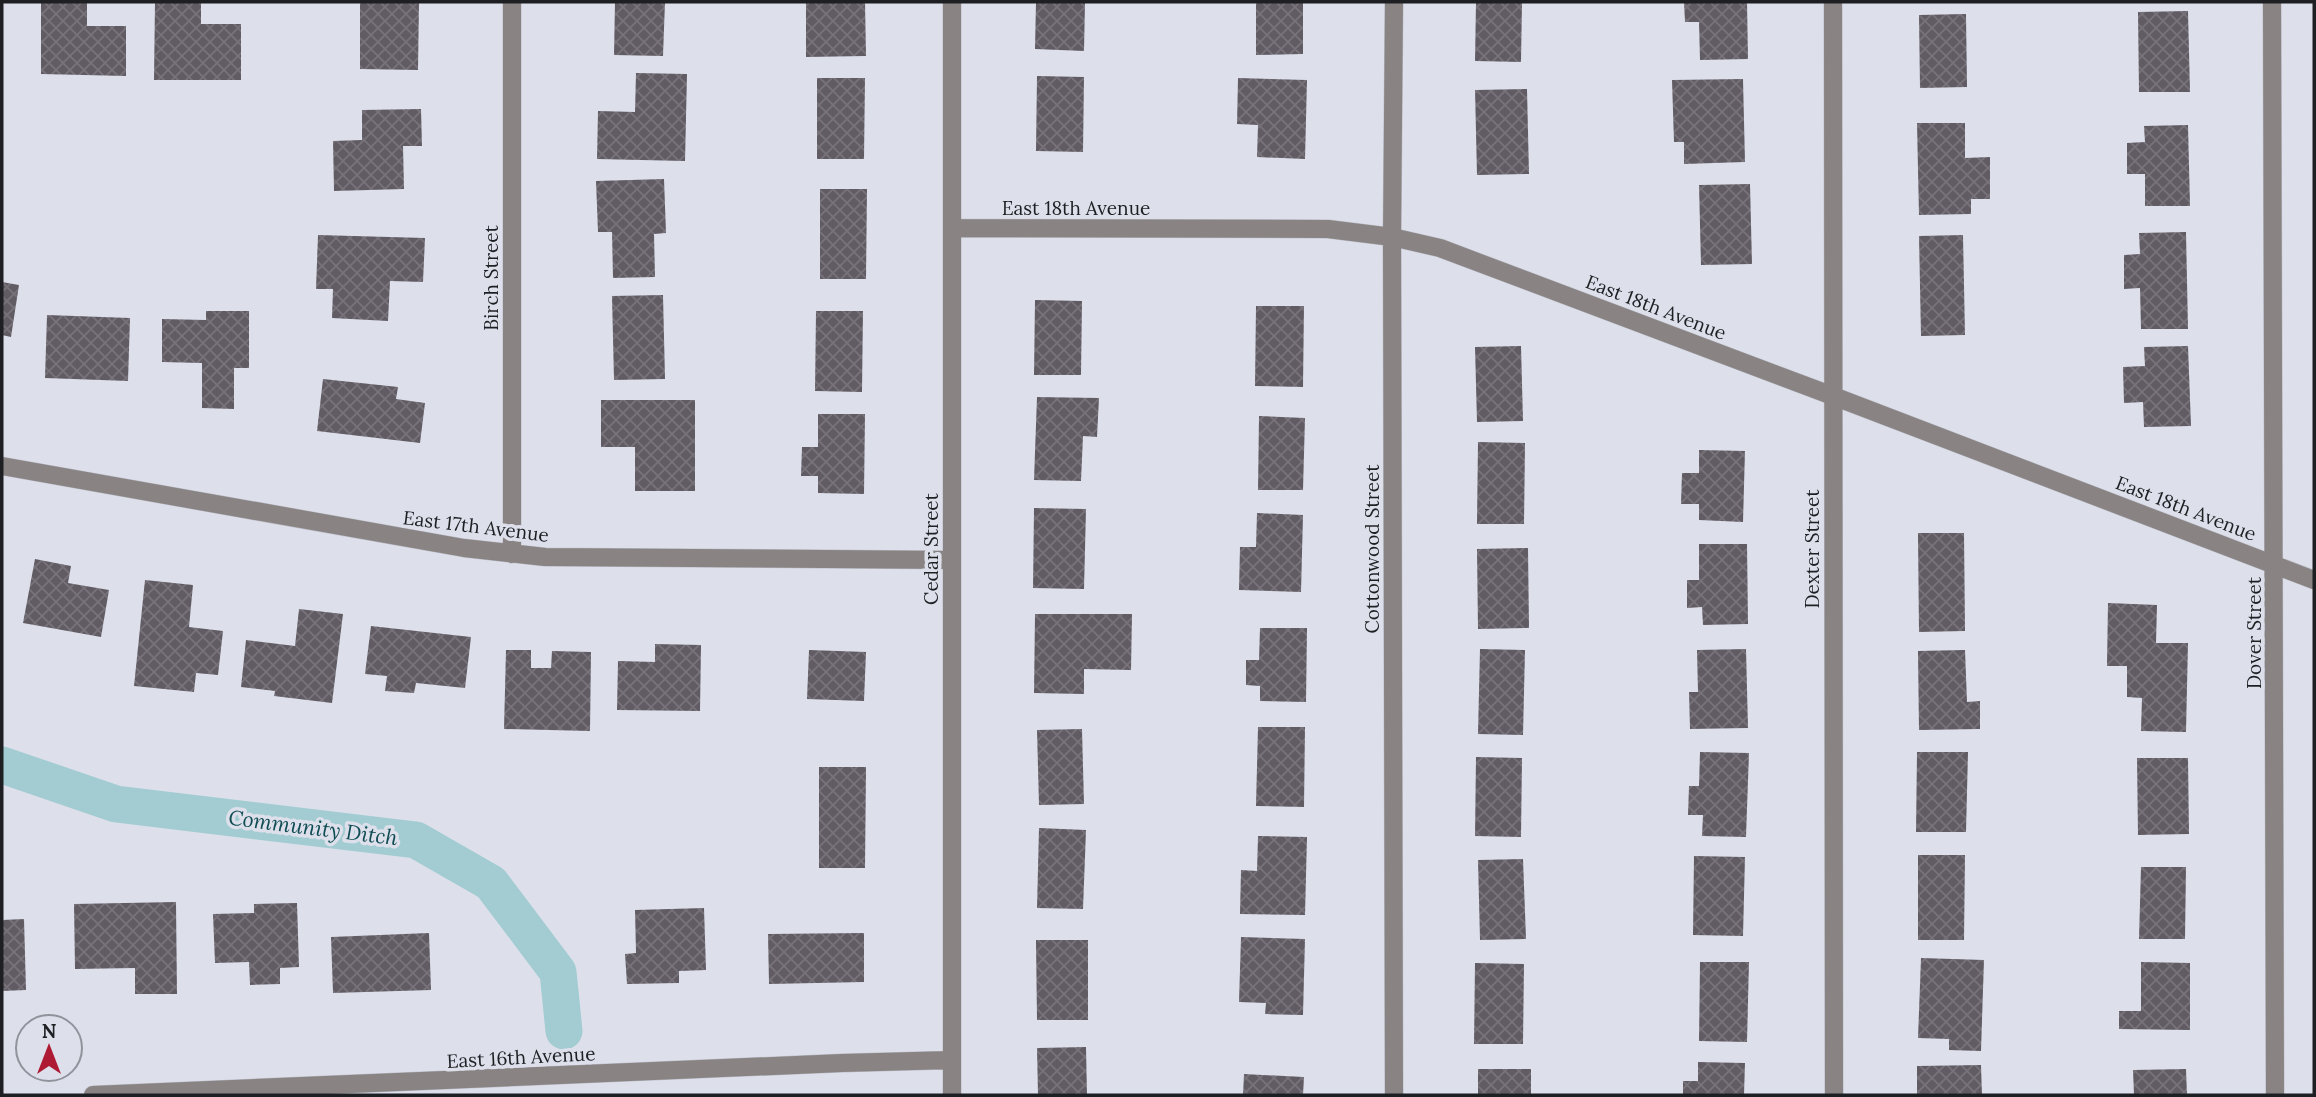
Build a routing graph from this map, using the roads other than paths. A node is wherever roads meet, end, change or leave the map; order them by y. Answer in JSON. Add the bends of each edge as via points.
{"nodes":[{"id":1,"x":512,"y":2,"type":"edge"},
{"id":2,"x":952,"y":2,"type":"edge"},
{"id":3,"x":1394,"y":2,"type":"edge"},
{"id":4,"x":1832,"y":2,"type":"edge"},
{"id":5,"x":2272,"y":2,"type":"edge"},
{"id":6,"x":952,"y":228,"type":"junction"},
{"id":7,"x":1392,"y":237,"type":"junction"},
{"id":8,"x":1833,"y":396,"type":"junction"},
{"id":9,"x":2,"y":466,"type":"edge"},
{"id":10,"x":512,"y":554,"type":"junction"},
{"id":11,"x":952,"y":561,"type":"junction"},
{"id":12,"x":2275,"y":565,"type":"junction"},
{"id":13,"x":2314,"y":580,"type":"edge"},
{"id":14,"x":952,"y":1060,"type":"junction"},
{"id":15,"x":93,"y":1095,"type":"edge"},
{"id":16,"x":952,"y":1095,"type":"edge"},
{"id":17,"x":1394,"y":1095,"type":"edge"},
{"id":18,"x":1834,"y":1095,"type":"edge"},
{"id":19,"x":2276,"y":1095,"type":"edge"}],
"edges":[{"from":1,"to":10,"type":"street","name":"Birch Street"},
{"from":2,"to":6,"type":"street","name":"Cedar Street"},
{"from":3,"to":7,"type":"street","name":"Cottonwood Street"},
{"from":4,"to":8,"type":"street","name":"Dexter Street"},
{"from":5,"to":12,"type":"street","name":"Dover Street"},
{"from":6,"to":7,"type":"street","name":"East 18th Avenue","via":[[1328,229]]},
{"from":6,"to":11,"type":"street","name":"Cedar Street"},
{"from":7,"to":8,"type":"street","name":"East 18th Avenue","via":[[1440,248]]},
{"from":7,"to":17,"type":"street","name":"Cottonwood Street"},
{"from":8,"to":12,"type":"street","name":"East 18th Avenue"},
{"from":8,"to":18,"type":"street","name":"Dexter Street"},
{"from":9,"to":10,"type":"street","name":"East 17th Avenue"},
{"from":10,"to":11,"type":"street","name":"East 17th Avenue"},
{"from":11,"to":14,"type":"street","name":"Cedar Street"},
{"from":12,"to":13,"type":"street","name":"East 18th Avenue"},
{"from":12,"to":19,"type":"street","name":"Dover Street"},
{"from":14,"to":15,"type":"street","name":"East 16th Avenue"},
{"from":14,"to":16,"type":"street","name":"Cedar Street"}]}
